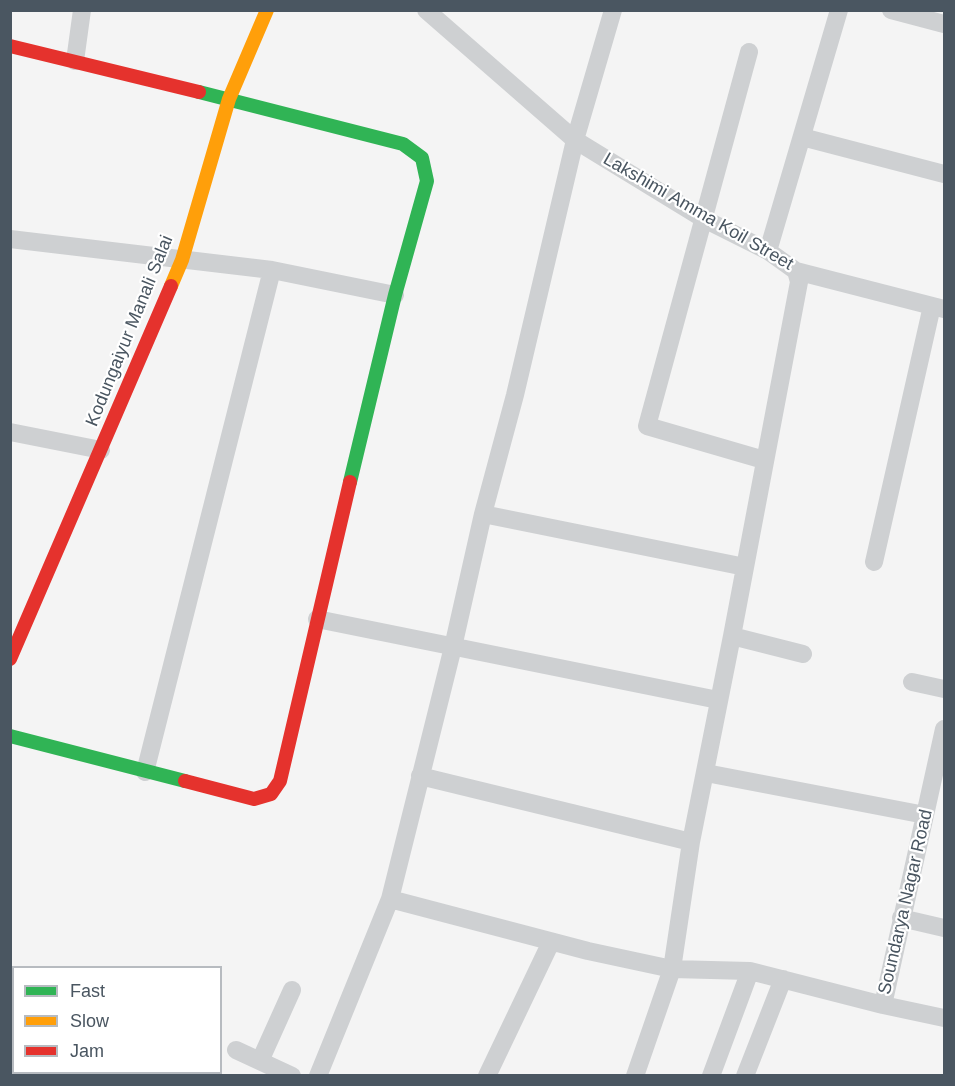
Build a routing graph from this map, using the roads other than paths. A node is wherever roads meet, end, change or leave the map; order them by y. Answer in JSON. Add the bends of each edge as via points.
{"nodes":[{"id":1,"x":82,"y":10,"type":"edge"},
{"id":2,"x":267,"y":10,"type":"edge"},
{"id":3,"x":426,"y":10,"type":"edge"},
{"id":4,"x":613,"y":10,"type":"edge"},
{"id":5,"x":839,"y":10,"type":"edge"},
{"id":6,"x":891,"y":10,"type":"edge"},
{"id":7,"x":945,"y":24,"type":"edge"},
{"id":8,"x":10,"y":46,"type":"edge"},
{"id":9,"x":749,"y":52,"type":"dead end"},
{"id":10,"x":75,"y":62,"type":"junction"},
{"id":11,"x":229,"y":99,"type":"junction"},
{"id":12,"x":802,"y":138,"type":"junction"},
{"id":13,"x":575,"y":140,"type":"junction"},
{"id":14,"x":945,"y":174,"type":"edge"},
{"id":15,"x":704,"y":219,"type":"junction"},
{"id":16,"x":10,"y":239,"type":"edge"},
{"id":17,"x":768,"y":251,"type":"junction"},
{"id":18,"x":182,"y":260,"type":"junction"},
{"id":19,"x":272,"y":270,"type":"junction"},
{"id":20,"x":796,"y":271,"type":"junction"},
{"id":21,"x":395,"y":295,"type":"junction"},
{"id":22,"x":938,"y":308,"type":"edge"},
{"id":23,"x":10,"y":432,"type":"edge"},
{"id":24,"x":101,"y":450,"type":"junction"},
{"id":25,"x":764,"y":459,"type":"junction"},
{"id":26,"x":483,"y":514,"type":"junction"},
{"id":27,"x":874,"y":562,"type":"dead end"},
{"id":28,"x":745,"y":567,"type":"junction"},
{"id":29,"x":317,"y":619,"type":"junction"},
{"id":30,"x":732,"y":636,"type":"junction"},
{"id":31,"x":453,"y":647,"type":"junction"},
{"id":32,"x":803,"y":654,"type":"dead end"},
{"id":33,"x":10,"y":659,"type":"edge"},
{"id":34,"x":912,"y":682,"type":"dead end"},
{"id":35,"x":945,"y":690,"type":"edge"},
{"id":36,"x":718,"y":700,"type":"junction"},
{"id":37,"x":945,"y":729,"type":"edge"},
{"id":38,"x":10,"y":736,"type":"edge"},
{"id":39,"x":146,"y":772,"type":"junction"},
{"id":40,"x":706,"y":773,"type":"junction"},
{"id":41,"x":420,"y":776,"type":"junction"},
{"id":42,"x":933,"y":807,"type":"edge"},
{"id":43,"x":691,"y":842,"type":"junction"},
{"id":44,"x":390,"y":899,"type":"junction"},
{"id":45,"x":901,"y":918,"type":"junction"},
{"id":46,"x":945,"y":928,"type":"edge"},
{"id":47,"x":551,"y":942,"type":"junction"},
{"id":48,"x":672,"y":969,"type":"junction"},
{"id":49,"x":750,"y":971,"type":"junction"},
{"id":50,"x":783,"y":979,"type":"junction"},
{"id":51,"x":292,"y":990,"type":"dead end"},
{"id":52,"x":883,"y":1005,"type":"junction"},
{"id":53,"x":945,"y":1018,"type":"edge"},
{"id":54,"x":236,"y":1050,"type":"dead end"},
{"id":55,"x":260,"y":1061,"type":"junction"},
{"id":56,"x":292,"y":1076,"type":"edge"},
{"id":57,"x":318,"y":1076,"type":"edge"},
{"id":58,"x":487,"y":1076,"type":"edge"},
{"id":59,"x":635,"y":1076,"type":"edge"},
{"id":60,"x":711,"y":1076,"type":"edge"},
{"id":61,"x":745,"y":1076,"type":"edge"}],
"edges":[{"from":1,"to":10,"type":"street"},
{"from":2,"to":11,"type":"street","name":"Kodungaiyur Manali Salai"},
{"from":3,"to":13,"type":"street","name":"Lakshimi Amma Koil Street"},
{"from":4,"to":13,"type":"street"},
{"from":5,"to":12,"type":"street"},
{"from":6,"to":7,"type":"street"},
{"from":8,"to":10,"type":"street"},
{"from":9,"to":15,"type":"street"},
{"from":10,"to":11,"type":"street"},
{"from":11,"to":18,"type":"street","name":"Kodungaiyur Manali Salai"},
{"from":11,"to":21,"type":"street","via":[[403,144],[422,158],[427,181]]},
{"from":12,"to":14,"type":"street"},
{"from":12,"to":17,"type":"street"},
{"from":13,"to":15,"type":"street","name":"Lakshimi Amma Koil Street"},
{"from":13,"to":26,"type":"street"},
{"from":15,"to":17,"type":"street","name":"Lakshimi Amma Koil Street"},
{"from":15,"to":25,"type":"street","via":[[647,426]]},
{"from":16,"to":18,"type":"street"},
{"from":17,"to":20,"type":"street","name":"Lakshimi Amma Koil Street"},
{"from":18,"to":19,"type":"street"},
{"from":18,"to":24,"type":"street","name":"Kodungaiyur Manali Salai"},
{"from":19,"to":21,"type":"street"},
{"from":19,"to":39,"type":"street"},
{"from":20,"to":22,"type":"street","name":"Lakshimi Amma Koil Street"},
{"from":20,"to":25,"type":"street","via":[[799,282]]},
{"from":21,"to":29,"type":"street"},
{"from":22,"to":27,"type":"street"},
{"from":23,"to":24,"type":"street"},
{"from":24,"to":33,"type":"street","name":"Kodungaiyur Manali Salai"},
{"from":25,"to":28,"type":"street"},
{"from":26,"to":28,"type":"street"},
{"from":26,"to":31,"type":"street"},
{"from":28,"to":30,"type":"street"},
{"from":29,"to":31,"type":"street"},
{"from":29,"to":39,"type":"street","via":[[280,781],[271,794],[254,799]]},
{"from":30,"to":32,"type":"street"},
{"from":30,"to":36,"type":"street"},
{"from":31,"to":36,"type":"street"},
{"from":31,"to":41,"type":"street"},
{"from":34,"to":35,"type":"street"},
{"from":36,"to":40,"type":"street"},
{"from":37,"to":42,"type":"street","name":"Soundarya Nagar Road"},
{"from":38,"to":39,"type":"street"},
{"from":40,"to":42,"type":"street"},
{"from":40,"to":43,"type":"street"},
{"from":41,"to":43,"type":"street"},
{"from":41,"to":44,"type":"street"},
{"from":42,"to":45,"type":"street","name":"Soundarya Nagar Road"},
{"from":43,"to":48,"type":"street"},
{"from":44,"to":47,"type":"street","name":"Soundarya Nagar Road"},
{"from":44,"to":57,"type":"street"},
{"from":45,"to":46,"type":"street"},
{"from":45,"to":52,"type":"street","name":"Soundarya Nagar Road"},
{"from":47,"to":48,"type":"street","name":"Soundarya Nagar Road"},
{"from":47,"to":58,"type":"street"},
{"from":48,"to":49,"type":"street","name":"Soundarya Nagar Road"},
{"from":48,"to":59,"type":"street"},
{"from":49,"to":50,"type":"street","name":"Soundarya Nagar Road"},
{"from":49,"to":60,"type":"street"},
{"from":50,"to":52,"type":"street","name":"Soundarya Nagar Road"},
{"from":50,"to":61,"type":"street"},
{"from":51,"to":55,"type":"street"},
{"from":52,"to":53,"type":"street"},
{"from":54,"to":55,"type":"street"},
{"from":55,"to":56,"type":"street"}]}
